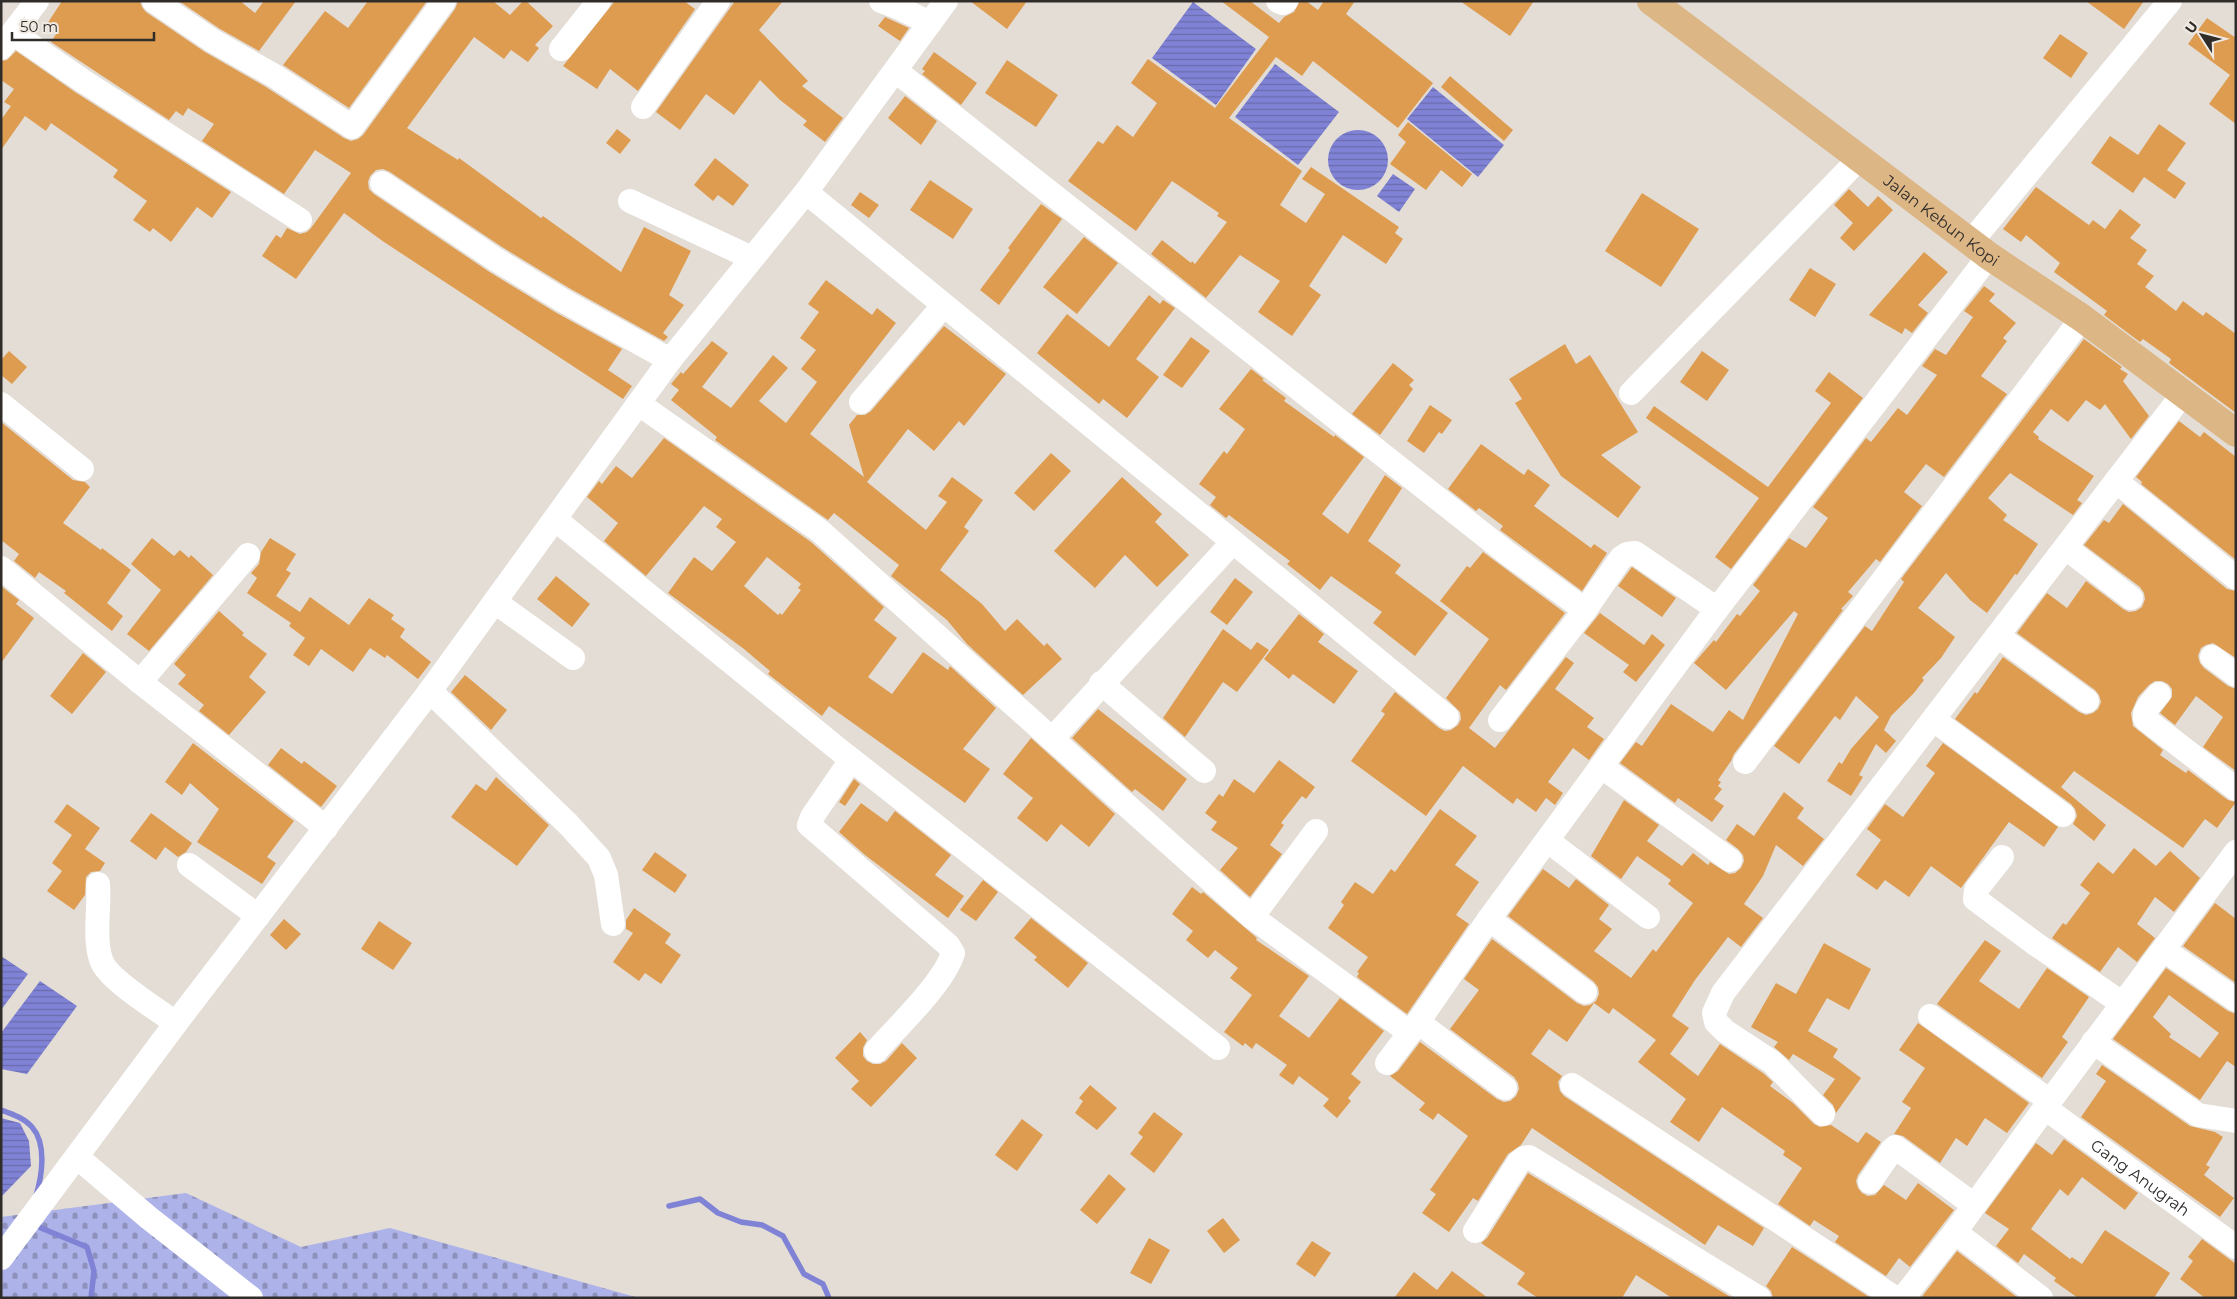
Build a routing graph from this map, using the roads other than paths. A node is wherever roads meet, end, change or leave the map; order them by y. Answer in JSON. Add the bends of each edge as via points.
{"nodes":[{"id":1,"x":36,"y":1,"type":"edge"},
{"id":2,"x":154,"y":1,"type":"edge"},
{"id":3,"x":444,"y":1,"type":"edge"},
{"id":4,"x":600,"y":1,"type":"edge"},
{"id":5,"x":718,"y":1,"type":"edge"},
{"id":6,"x":881,"y":1,"type":"edge"},
{"id":7,"x":946,"y":1,"type":"edge"},
{"id":8,"x":1278,"y":1,"type":"edge"},
{"id":9,"x":1286,"y":1,"type":"edge"},
{"id":10,"x":1652,"y":1,"type":"edge"},
{"id":11,"x":2170,"y":1,"type":"edge"},
{"id":12,"x":930,"y":23,"type":"junction"},
{"id":13,"x":7,"y":40,"type":"edge"},
{"id":14,"x":561,"y":49,"type":"dead end"},
{"id":15,"x":896,"y":70,"type":"junction"},
{"id":16,"x":643,"y":107,"type":"dead end"},
{"id":17,"x":1860,"y":158,"type":"junction"},
{"id":18,"x":382,"y":183,"type":"dead end"},
{"id":19,"x":806,"y":192,"type":"junction"},
{"id":20,"x":630,"y":201,"type":"dead end"},
{"id":21,"x":300,"y":220,"type":"dead end"},
{"id":22,"x":1980,"y":249,"type":"junction"},
{"id":23,"x":752,"y":258,"type":"junction"},
{"id":24,"x":943,"y":306,"type":"junction"},
{"id":25,"x":2082,"y":318,"type":"junction"},
{"id":26,"x":670,"y":360,"type":"junction"},
{"id":27,"x":1631,"y":392,"type":"dead end"},
{"id":28,"x":2183,"y":394,"type":"junction"},
{"id":29,"x":861,"y":402,"type":"dead end"},
{"id":30,"x":1,"y":404,"type":"edge"},
{"id":31,"x":639,"y":404,"type":"junction"},
{"id":32,"x":2236,"y":433,"type":"edge"},
{"id":33,"x":82,"y":469,"type":"dead end"},
{"id":34,"x":2116,"y":481,"type":"junction"},
{"id":35,"x":556,"y":520,"type":"junction"},
{"id":36,"x":1232,"y":543,"type":"junction"},
{"id":37,"x":2066,"y":548,"type":"junction"},
{"id":38,"x":248,"y":555,"type":"dead end"},
{"id":39,"x":1,"y":568,"type":"edge"},
{"id":40,"x":2236,"y":578,"type":"edge"},
{"id":41,"x":2130,"y":598,"type":"dead end"},
{"id":42,"x":495,"y":602,"type":"junction"},
{"id":43,"x":1717,"y":609,"type":"junction"},
{"id":44,"x":1585,"y":610,"type":"junction"},
{"id":45,"x":1998,"y":636,"type":"junction"},
{"id":46,"x":2212,"y":657,"type":"dead end"},
{"id":47,"x":573,"y":658,"type":"dead end"},
{"id":48,"x":2236,"y":675,"type":"edge"},
{"id":49,"x":140,"y":682,"type":"junction"},
{"id":50,"x":1101,"y":683,"type":"junction"},
{"id":51,"x":430,"y":692,"type":"junction"},
{"id":52,"x":2159,"y":694,"type":"dead end"},
{"id":53,"x":2087,"y":701,"type":"dead end"},
{"id":54,"x":1446,"y":718,"type":"dead end"},
{"id":55,"x":1500,"y":720,"type":"dead end"},
{"id":56,"x":1934,"y":720,"type":"junction"},
{"id":57,"x":1052,"y":739,"type":"junction"},
{"id":58,"x":852,"y":760,"type":"junction"},
{"id":59,"x":1745,"y":762,"type":"dead end"},
{"id":60,"x":1602,"y":767,"type":"junction"},
{"id":61,"x":1204,"y":771,"type":"dead end"},
{"id":62,"x":2236,"y":789,"type":"edge"},
{"id":63,"x":2063,"y":816,"type":"dead end"},
{"id":64,"x":326,"y":828,"type":"junction"},
{"id":65,"x":1316,"y":831,"type":"dead end"},
{"id":66,"x":1548,"y":841,"type":"junction"},
{"id":67,"x":2236,"y":852,"type":"edge"},
{"id":68,"x":2002,"y":857,"type":"dead end"},
{"id":69,"x":1730,"y":860,"type":"dead end"},
{"id":70,"x":189,"y":865,"type":"dead end"},
{"id":71,"x":98,"y":884,"type":"dead end"},
{"id":72,"x":258,"y":916,"type":"junction"},
{"id":73,"x":1252,"y":916,"type":"junction"},
{"id":74,"x":1648,"y":917,"type":"dead end"},
{"id":75,"x":1490,"y":919,"type":"junction"},
{"id":76,"x":613,"y":924,"type":"dead end"},
{"id":77,"x":2164,"y":950,"type":"junction"},
{"id":78,"x":1585,"y":992,"type":"dead end"},
{"id":79,"x":2236,"y":1000,"type":"edge"},
{"id":80,"x":2123,"y":1004,"type":"junction"},
{"id":81,"x":1930,"y":1016,"type":"dead end"},
{"id":82,"x":176,"y":1023,"type":"junction"},
{"id":83,"x":1414,"y":1028,"type":"junction"},
{"id":84,"x":2093,"y":1042,"type":"junction"},
{"id":85,"x":1218,"y":1048,"type":"dead end"},
{"id":86,"x":876,"y":1051,"type":"dead end"},
{"id":87,"x":1387,"y":1063,"type":"dead end"},
{"id":88,"x":1572,"y":1085,"type":"dead end"},
{"id":89,"x":1504,"y":1088,"type":"dead end"},
{"id":90,"x":2047,"y":1105,"type":"junction"},
{"id":91,"x":1823,"y":1114,"type":"dead end"},
{"id":92,"x":2236,"y":1121,"type":"edge"},
{"id":93,"x":77,"y":1157,"type":"junction"},
{"id":94,"x":1870,"y":1182,"type":"dead end"},
{"id":95,"x":1974,"y":1205,"type":"junction"},
{"id":96,"x":1475,"y":1231,"type":"dead end"},
{"id":97,"x":1955,"y":1232,"type":"junction"},
{"id":98,"x":2236,"y":1247,"type":"edge"},
{"id":99,"x":1,"y":1258,"type":"edge"},
{"id":100,"x":251,"y":1298,"type":"edge"},
{"id":101,"x":1759,"y":1298,"type":"edge"},
{"id":102,"x":1895,"y":1298,"type":"edge"},
{"id":103,"x":1903,"y":1298,"type":"edge"},
{"id":104,"x":2041,"y":1298,"type":"edge"}],
"edges":[{"from":1,"to":13,"type":"street"},
{"from":2,"to":3,"type":"street","via":[[352,127]]},
{"from":4,"to":14,"type":"street"},
{"from":5,"to":16,"type":"street"},
{"from":6,"to":12,"type":"street"},
{"from":7,"to":12,"type":"street"},
{"from":8,"to":9,"type":"street"},
{"from":10,"to":17,"type":"main road","name":"Jalan Kebun Kopi"},
{"from":11,"to":22,"type":"street"},
{"from":12,"to":15,"type":"street"},
{"from":13,"to":21,"type":"street","via":[[83,81]]},
{"from":15,"to":19,"type":"street"},
{"from":15,"to":44,"type":"street","via":[[1491,540]]},
{"from":17,"to":22,"type":"main road","name":"Jalan Kebun Kopi"},
{"from":17,"to":27,"type":"street"},
{"from":18,"to":26,"type":"street","via":[[495,259]]},
{"from":19,"to":23,"type":"street"},
{"from":19,"to":24,"type":"street"},
{"from":20,"to":23,"type":"street"},
{"from":22,"to":25,"type":"main road","name":"Jalan Kebun Kopi"},
{"from":22,"to":43,"type":"street"},
{"from":23,"to":26,"type":"street"},
{"from":24,"to":29,"type":"street"},
{"from":24,"to":36,"type":"street"},
{"from":25,"to":28,"type":"main road","name":"Jalan Kebun Kopi"},
{"from":25,"to":59,"type":"street"},
{"from":26,"to":31,"type":"street"},
{"from":28,"to":32,"type":"main road","name":"Jalan Kebun Kopi"},
{"from":28,"to":34,"type":"street"},
{"from":30,"to":33,"type":"street"},
{"from":31,"to":35,"type":"street"},
{"from":31,"to":57,"type":"street","via":[[820,531]]},
{"from":34,"to":37,"type":"street"},
{"from":34,"to":40,"type":"street"},
{"from":35,"to":42,"type":"street"},
{"from":35,"to":58,"type":"street"},
{"from":36,"to":50,"type":"street"},
{"from":36,"to":54,"type":"street"},
{"from":37,"to":41,"type":"street"},
{"from":37,"to":45,"type":"street"},
{"from":38,"to":49,"type":"street"},
{"from":39,"to":49,"type":"street"},
{"from":42,"to":47,"type":"street"},
{"from":42,"to":51,"type":"street"},
{"from":43,"to":44,"type":"street","via":[[1635,553],[1621,558]]},
{"from":43,"to":60,"type":"street"},
{"from":44,"to":55,"type":"street"},
{"from":45,"to":53,"type":"street"},
{"from":45,"to":56,"type":"street"},
{"from":46,"to":48,"type":"street"},
{"from":49,"to":64,"type":"street"},
{"from":50,"to":57,"type":"street"},
{"from":50,"to":61,"type":"street"},
{"from":51,"to":64,"type":"street"},
{"from":51,"to":76,"type":"street","via":[[600,858],[606,875]]},
{"from":52,"to":62,"type":"street","via":[[2146,710],[2145,719]]},
{"from":56,"to":63,"type":"street"},
{"from":56,"to":91,"type":"street","via":[[1716,1005],[1716,1022],[1772,1062]]},
{"from":57,"to":73,"type":"street"},
{"from":58,"to":85,"type":"street"},
{"from":58,"to":86,"type":"street","via":[[809,825],[948,944],[953,953],[929,990]]},
{"from":60,"to":66,"type":"street"},
{"from":60,"to":69,"type":"street"},
{"from":64,"to":72,"type":"street"},
{"from":65,"to":73,"type":"street"},
{"from":66,"to":74,"type":"street"},
{"from":66,"to":75,"type":"street"},
{"from":67,"to":77,"type":"street"},
{"from":68,"to":80,"type":"street","via":[[1976,890],[1975,899]]},
{"from":70,"to":72,"type":"street"},
{"from":71,"to":82,"type":"street","via":[[101,961],[109,974]]},
{"from":72,"to":82,"type":"street"},
{"from":73,"to":83,"type":"street"},
{"from":75,"to":78,"type":"street"},
{"from":75,"to":83,"type":"street"},
{"from":77,"to":79,"type":"street"},
{"from":77,"to":80,"type":"street"},
{"from":80,"to":84,"type":"street"},
{"from":81,"to":90,"type":"street","name":"Gang Anugrah"},
{"from":82,"to":93,"type":"street"},
{"from":83,"to":87,"type":"street"},
{"from":83,"to":89,"type":"street"},
{"from":84,"to":90,"type":"street"},
{"from":84,"to":92,"type":"street","via":[[2198,1115]]},
{"from":88,"to":102,"type":"street"},
{"from":90,"to":95,"type":"street"},
{"from":90,"to":98,"type":"street","name":"Gang Anugrah"},
{"from":93,"to":99,"type":"street"},
{"from":93,"to":100,"type":"street"},
{"from":94,"to":95,"type":"street","via":[[1895,1147]]},
{"from":95,"to":97,"type":"street"},
{"from":96,"to":101,"type":"street","via":[[1519,1162],[1524,1158],[1534,1158]]},
{"from":97,"to":103,"type":"street"},
{"from":97,"to":104,"type":"street"}]}
